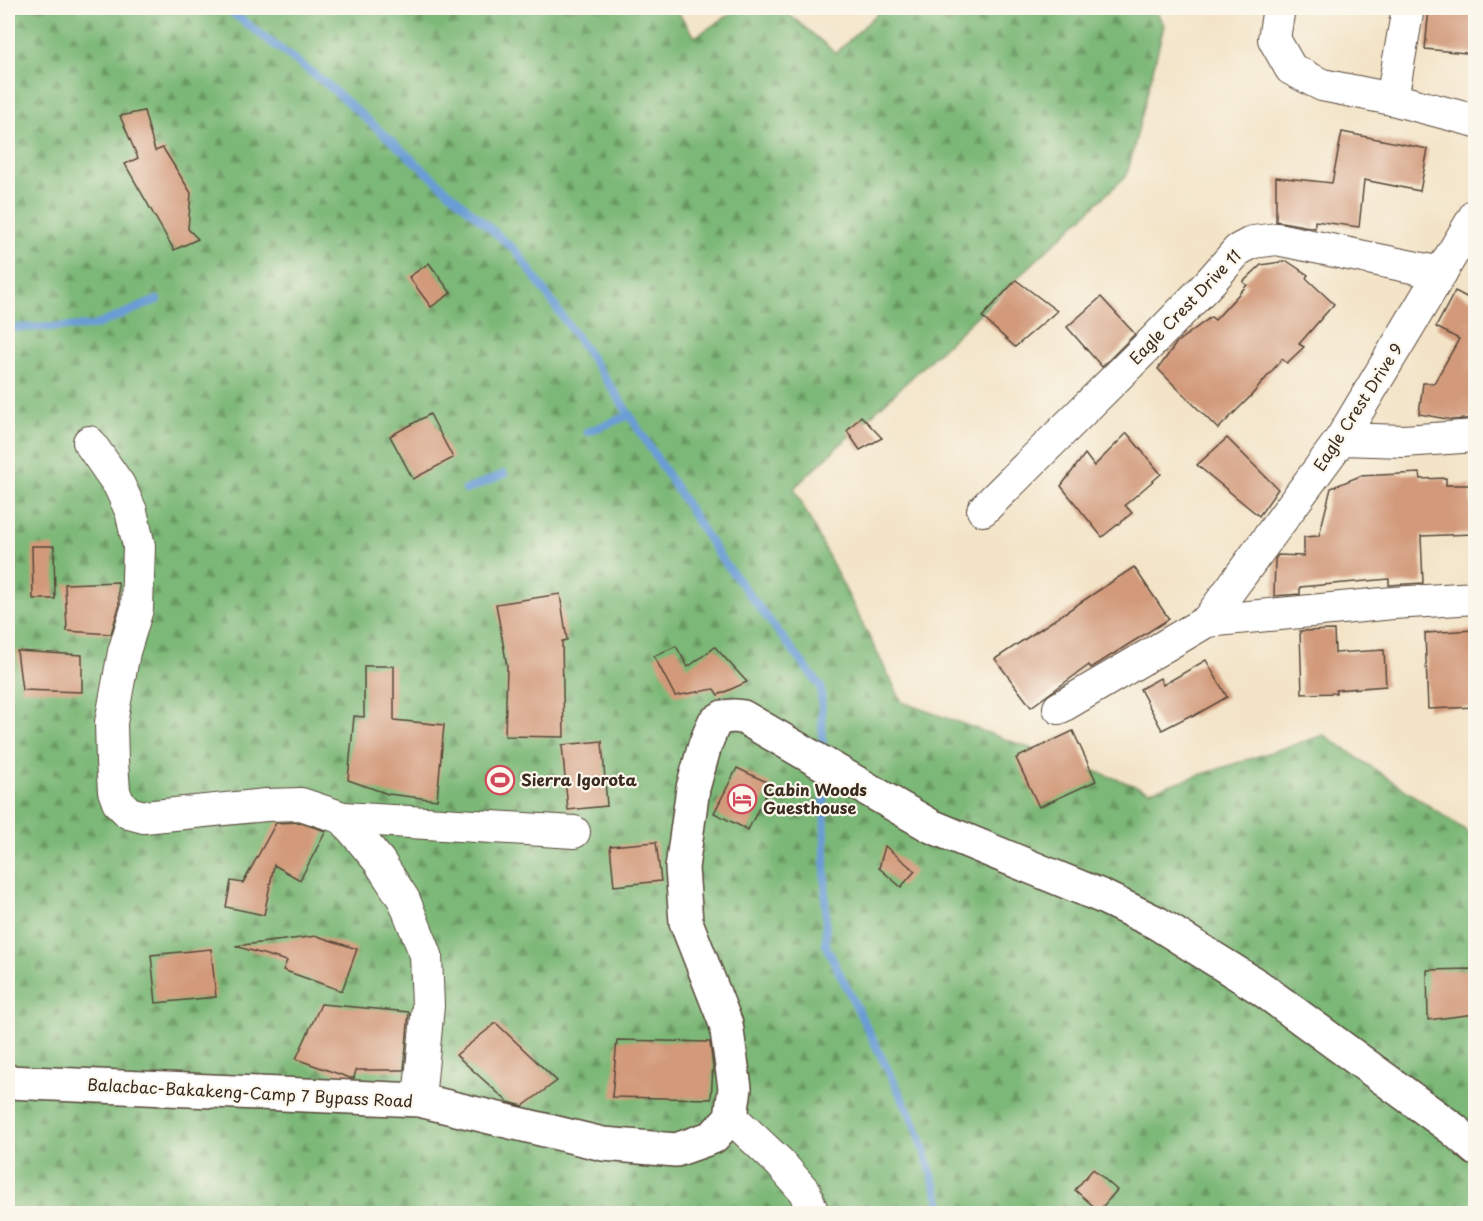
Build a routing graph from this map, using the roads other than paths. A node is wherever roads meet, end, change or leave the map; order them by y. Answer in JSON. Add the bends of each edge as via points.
{"nodes":[{"id":1,"x":1279,"y":8,"type":"edge"},
{"id":2,"x":1408,"y":8,"type":"edge"},
{"id":3,"x":1392,"y":99,"type":"junction"},
{"id":4,"x":1476,"y":121,"type":"edge"},
{"id":5,"x":1476,"y":214,"type":"edge"},
{"id":6,"x":1441,"y":273,"type":"junction"},
{"id":7,"x":1476,"y":436,"type":"edge"},
{"id":8,"x":1341,"y":439,"type":"junction"},
{"id":9,"x":88,"y":442,"type":"dead end"},
{"id":10,"x":983,"y":510,"type":"dead end"},
{"id":11,"x":1476,"y":598,"type":"edge"},
{"id":12,"x":1207,"y":621,"type":"junction"},
{"id":13,"x":1059,"y":708,"type":"dead end"},
{"id":14,"x":343,"y":818,"type":"junction"},
{"id":15,"x":574,"y":832,"type":"dead end"},
{"id":16,"x":8,"y":1082,"type":"edge"},
{"id":17,"x":419,"y":1100,"type":"junction"},
{"id":18,"x":731,"y":1117,"type":"junction"},
{"id":19,"x":1476,"y":1149,"type":"edge"},
{"id":20,"x":813,"y":1214,"type":"edge"}],
"edges":[{"from":1,"to":3,"type":"street","via":[[1274,39],[1291,69],[1322,85]]},
{"from":2,"to":3,"type":"street"},
{"from":3,"to":4,"type":"street"},
{"from":5,"to":6,"type":"street","name":"Eagle Crest Drive 9"},
{"from":6,"to":8,"type":"street","name":"Eagle Crest Drive 9"},
{"from":6,"to":10,"type":"street","name":"Eagle Crest Drive 11","via":[[1277,239],[1253,242],[1238,250],[1155,339]]},
{"from":7,"to":8,"type":"street","via":[[1404,441]]},
{"from":8,"to":12,"type":"street","name":"Eagle Crest Drive 9"},
{"from":9,"to":14,"type":"street","via":[[119,485],[131,511],[139,546],[137,609],[124,652],[111,723],[114,791],[118,802],[129,813],[144,817],[301,804]]},
{"from":11,"to":12,"type":"street"},
{"from":12,"to":13,"type":"street"},
{"from":14,"to":15,"type":"street"},
{"from":14,"to":17,"type":"street","via":[[379,861],[404,900],[426,955],[428,1006]]},
{"from":16,"to":17,"type":"main road","name":"Balacbac-Bakakeng-Camp 7 Bypass Road"},
{"from":17,"to":18,"type":"main road","name":"Balacbac-Bakakeng-Camp 7 Bypass Road","via":[[603,1144],[676,1150],[713,1137]]},
{"from":18,"to":19,"type":"main road","via":[[735,1088],[726,1024],[686,922],[682,868],[693,788],[705,746],[714,723],[734,716],[743,717],[931,826],[1157,923],[1259,987]]},
{"from":18,"to":20,"type":"street","via":[[805,1192]]}]}
